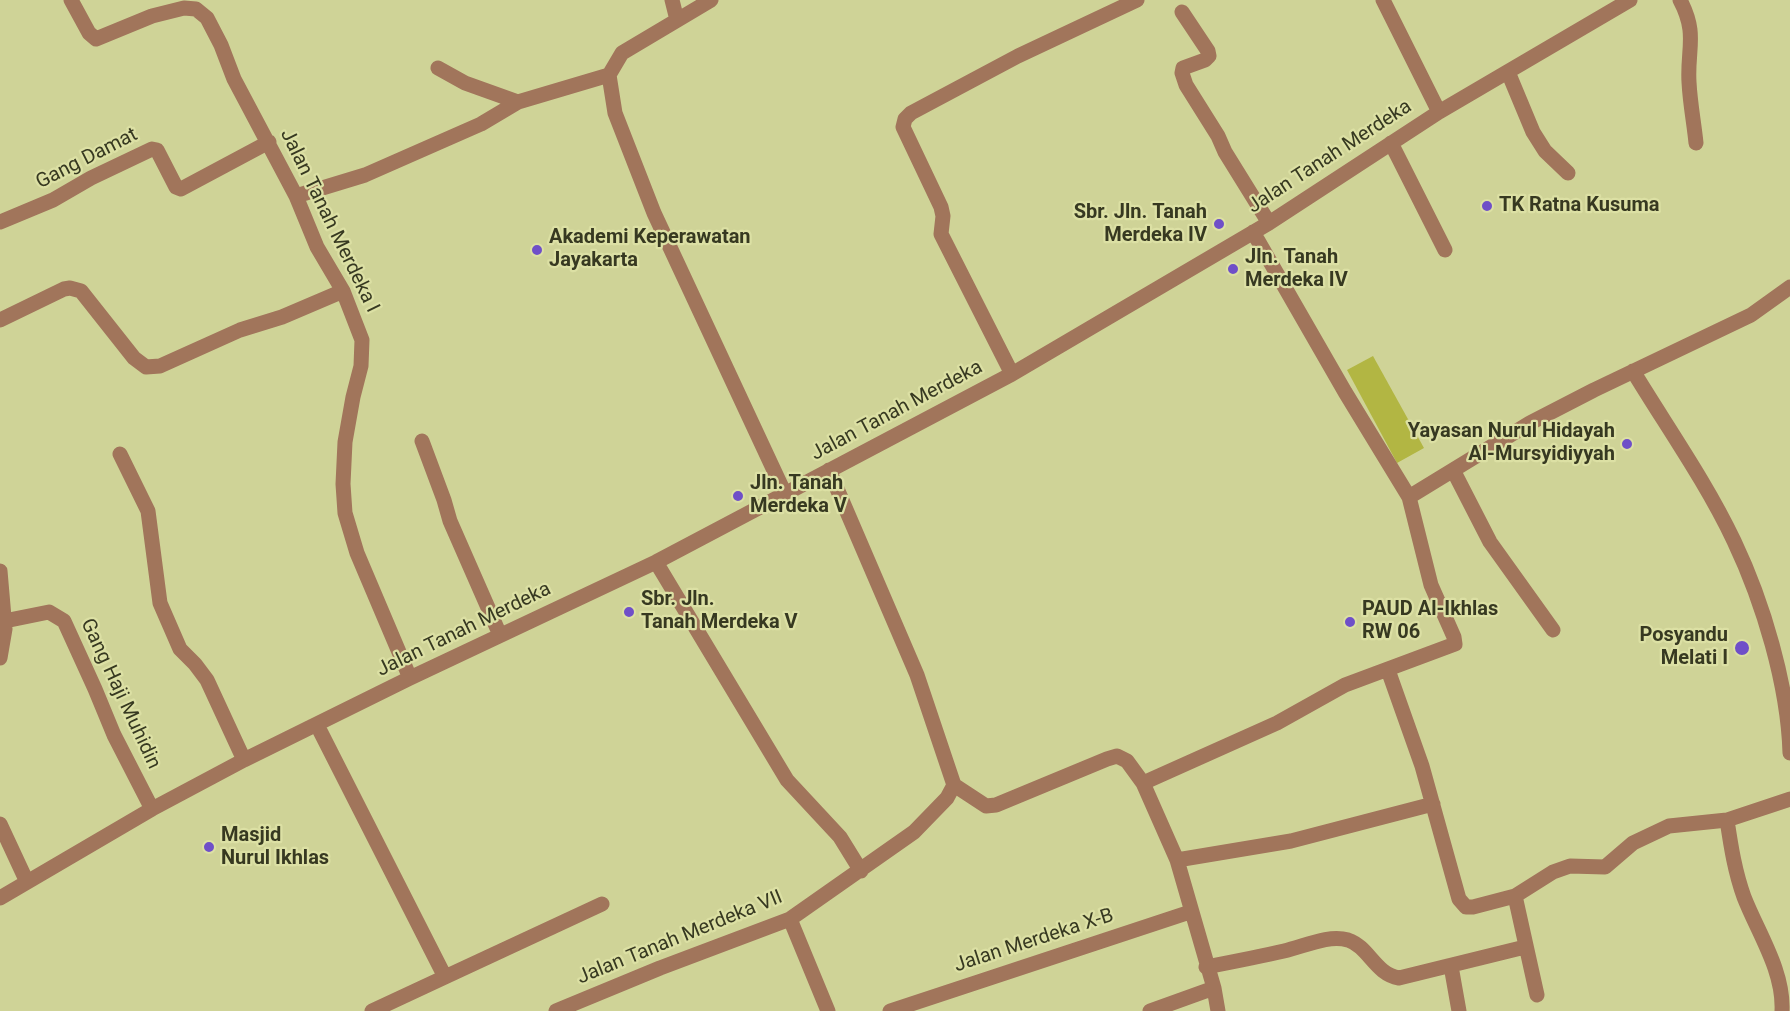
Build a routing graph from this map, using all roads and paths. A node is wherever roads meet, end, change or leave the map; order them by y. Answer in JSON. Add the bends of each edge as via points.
{"nodes":[{"id":1,"x":71,"y":0,"type":"edge"},
{"id":2,"x":672,"y":0,"type":"edge"},
{"id":3,"x":711,"y":0,"type":"edge"},
{"id":4,"x":1137,"y":0,"type":"edge"},
{"id":5,"x":1383,"y":0,"type":"edge"},
{"id":6,"x":1630,"y":0,"type":"edge"},
{"id":7,"x":1680,"y":0,"type":"edge"},
{"id":8,"x":196,"y":5,"type":"edge"},
{"id":9,"x":1182,"y":12,"type":"dead end"},
{"id":10,"x":677,"y":20,"type":"junction"},
{"id":11,"x":438,"y":68,"type":"dead end"},
{"id":12,"x":1508,"y":72,"type":"junction"},
{"id":13,"x":609,"y":75,"type":"junction"},
{"id":14,"x":518,"y":102,"type":"junction"},
{"id":15,"x":1439,"y":112,"type":"junction"},
{"id":16,"x":269,"y":142,"type":"junction"},
{"id":17,"x":1391,"y":143,"type":"junction"},
{"id":18,"x":1696,"y":143,"type":"dead end"},
{"id":19,"x":1568,"y":172,"type":"dead end"},
{"id":20,"x":296,"y":196,"type":"junction"},
{"id":21,"x":0,"y":222,"type":"edge"},
{"id":22,"x":1269,"y":223,"type":"junction"},
{"id":23,"x":1253,"y":232,"type":"junction"},
{"id":24,"x":1445,"y":250,"type":"dead end"},
{"id":25,"x":1790,"y":287,"type":"edge"},
{"id":26,"x":343,"y":291,"type":"junction"},
{"id":27,"x":0,"y":320,"type":"edge"},
{"id":28,"x":1633,"y":371,"type":"junction"},
{"id":29,"x":1012,"y":374,"type":"junction"},
{"id":30,"x":422,"y":441,"type":"dead end"},
{"id":31,"x":120,"y":454,"type":"dead end"},
{"id":32,"x":829,"y":470,"type":"junction"},
{"id":33,"x":1453,"y":470,"type":"junction"},
{"id":34,"x":785,"y":494,"type":"junction"},
{"id":35,"x":1409,"y":498,"type":"junction"},
{"id":36,"x":657,"y":562,"type":"junction"},
{"id":37,"x":0,"y":571,"type":"edge"},
{"id":38,"x":2,"y":622,"type":"edge"},
{"id":39,"x":1553,"y":630,"type":"dead end"},
{"id":40,"x":500,"y":635,"type":"junction"},
{"id":41,"x":0,"y":658,"type":"edge"},
{"id":42,"x":1388,"y":670,"type":"junction"},
{"id":43,"x":410,"y":678,"type":"junction"},
{"id":44,"x":317,"y":725,"type":"junction"},
{"id":45,"x":1790,"y":753,"type":"edge"},
{"id":46,"x":244,"y":760,"type":"junction"},
{"id":47,"x":1143,"y":783,"type":"junction"},
{"id":48,"x":954,"y":785,"type":"junction"},
{"id":49,"x":1790,"y":799,"type":"edge"},
{"id":50,"x":1433,"y":804,"type":"junction"},
{"id":51,"x":152,"y":809,"type":"junction"},
{"id":52,"x":1727,"y":820,"type":"junction"},
{"id":53,"x":0,"y":824,"type":"edge"},
{"id":54,"x":1177,"y":860,"type":"junction"},
{"id":55,"x":861,"y":871,"type":"junction"},
{"id":56,"x":27,"y":882,"type":"junction"},
{"id":57,"x":1515,"y":896,"type":"junction"},
{"id":58,"x":0,"y":898,"type":"edge"},
{"id":59,"x":602,"y":904,"type":"dead end"},
{"id":60,"x":1190,"y":912,"type":"junction"},
{"id":61,"x":790,"y":919,"type":"junction"},
{"id":62,"x":1526,"y":947,"type":"junction"},
{"id":63,"x":1451,"y":966,"type":"junction"},
{"id":64,"x":1206,"y":967,"type":"junction"},
{"id":65,"x":445,"y":977,"type":"junction"},
{"id":66,"x":1214,"y":988,"type":"junction"},
{"id":67,"x":1537,"y":995,"type":"dead end"},
{"id":68,"x":372,"y":1011,"type":"edge"},
{"id":69,"x":556,"y":1011,"type":"edge"},
{"id":70,"x":828,"y":1011,"type":"edge"},
{"id":71,"x":890,"y":1011,"type":"edge"},
{"id":72,"x":1150,"y":1011,"type":"edge"},
{"id":73,"x":1218,"y":1011,"type":"edge"},
{"id":74,"x":1460,"y":1011,"type":"edge"},
{"id":75,"x":1782,"y":1011,"type":"edge"}],
"edges":[{"from":1,"to":8,"type":"street","name":"Jalan Tanah Merdeka I","via":[[96,39],[152,16]]},
{"from":2,"to":10,"type":"street"},
{"from":3,"to":10,"type":"street"},
{"from":4,"to":29,"type":"street","via":[[1018,56],[905,119],[903,127],[943,211],[941,234]]},
{"from":5,"to":15,"type":"street"},
{"from":6,"to":12,"type":"street","name":"Jalan Tanah Merdeka"},
{"from":7,"to":18,"type":"street","via":[[1692,41],[1689,80]]},
{"from":8,"to":16,"type":"street","name":"Jalan Tanah Merdeka I","via":[[207,18],[234,79]]},
{"from":9,"to":22,"type":"street","via":[[1209,56],[1183,68],[1186,85]]},
{"from":10,"to":13,"type":"street","via":[[622,52]]},
{"from":11,"to":14,"type":"street","via":[[465,83]]},
{"from":12,"to":15,"type":"street","name":"Jalan Tanah Merdeka"},
{"from":12,"to":19,"type":"street","via":[[1533,132],[1545,151]]},
{"from":13,"to":14,"type":"street"},
{"from":13,"to":34,"type":"street","via":[[615,113],[654,213]]},
{"from":14,"to":20,"type":"street","via":[[481,124],[365,175]]},
{"from":15,"to":17,"type":"street","name":"Jalan Tanah Merdeka"},
{"from":16,"to":20,"type":"street","name":"Jalan Tanah Merdeka I"},
{"from":16,"to":21,"type":"street","name":"Gang Damat","via":[[181,189],[158,150],[152,148],[53,200]]},
{"from":17,"to":22,"type":"street","name":"Jalan Tanah Merdeka"},
{"from":17,"to":24,"type":"street"},
{"from":20,"to":26,"type":"street","name":"Jalan Tanah Merdeka I","via":[[317,247]]},
{"from":22,"to":23,"type":"street","name":"Jalan Tanah Merdeka"},
{"from":23,"to":29,"type":"street","name":"Jalan Tanah Merdeka"},
{"from":23,"to":35,"type":"street"},
{"from":25,"to":28,"type":"street","via":[[1751,315]]},
{"from":26,"to":27,"type":"street","via":[[160,366],[146,367],[134,358],[76,289],[64,289]]},
{"from":26,"to":43,"type":"street","name":"Jalan Tanah Merdeka I","via":[[362,340],[361,366],[345,442],[345,513],[357,553]]},
{"from":28,"to":33,"type":"street","via":[[1530,423]]},
{"from":28,"to":45,"type":"street","via":[[1704,486],[1734,541],[1755,592],[1779,672]]},
{"from":29,"to":32,"type":"street","name":"Jalan Tanah Merdeka"},
{"from":30,"to":40,"type":"street","via":[[450,521]]},
{"from":31,"to":46,"type":"street","via":[[148,511],[160,603],[180,649],[207,680]]},
{"from":32,"to":34,"type":"street","name":"Jalan Tanah Merdeka"},
{"from":32,"to":48,"type":"street","via":[[917,675]]},
{"from":33,"to":35,"type":"street"},
{"from":33,"to":39,"type":"street","via":[[1490,542]]},
{"from":34,"to":36,"type":"street","name":"Jalan Tanah Merdeka"},
{"from":35,"to":42,"type":"street","via":[[1431,585],[1455,644]]},
{"from":36,"to":40,"type":"street","name":"Jalan Tanah Merdeka"},
{"from":36,"to":55,"type":"street","via":[[788,780],[840,837]]},
{"from":37,"to":38,"type":"street"},
{"from":38,"to":41,"type":"street"},
{"from":38,"to":51,"type":"street","name":"Gang Haji Muhidin","via":[[49,612],[64,621],[114,735]]},
{"from":40,"to":43,"type":"street","name":"Jalan Tanah Merdeka"},
{"from":42,"to":47,"type":"street","via":[[1346,685],[1277,723]]},
{"from":42,"to":50,"type":"street"},
{"from":43,"to":44,"type":"street","name":"Jalan Tanah Merdeka"},
{"from":44,"to":46,"type":"street","name":"Jalan Tanah Merdeka"},
{"from":44,"to":65,"type":"street"},
{"from":46,"to":51,"type":"street","name":"Jalan Tanah Merdeka"},
{"from":47,"to":48,"type":"street","via":[[1127,761],[1117,756],[996,806],[986,806]]},
{"from":47,"to":54,"type":"street"},
{"from":48,"to":55,"type":"street","name":"Jalan Tanah Merdeka VII","via":[[947,798],[914,832]]},
{"from":49,"to":52,"type":"street"},
{"from":50,"to":54,"type":"street","via":[[1291,841]]},
{"from":50,"to":57,"type":"street","via":[[1459,899],[1466,907]]},
{"from":51,"to":56,"type":"street","name":"Jalan Tanah Merdeka"},
{"from":52,"to":57,"type":"street","via":[[1669,826],[1633,843],[1605,867],[1570,866],[1552,872]]},
{"from":52,"to":75,"type":"street","via":[[1734,869],[1765,942],[1781,991]]},
{"from":53,"to":56,"type":"street"},
{"from":54,"to":60,"type":"street"},
{"from":55,"to":61,"type":"street","name":"Jalan Tanah Merdeka VII"},
{"from":56,"to":58,"type":"street","name":"Jalan Tanah Merdeka"},
{"from":57,"to":62,"type":"street"},
{"from":59,"to":65,"type":"street"},
{"from":60,"to":64,"type":"street"},
{"from":60,"to":71,"type":"street","name":"Jalan Merdeka X-B"},
{"from":61,"to":69,"type":"street","name":"Jalan Tanah Merdeka VII"},
{"from":61,"to":70,"type":"street"},
{"from":62,"to":63,"type":"street"},
{"from":62,"to":67,"type":"street"},
{"from":63,"to":64,"type":"street","via":[[1391,977],[1353,942],[1331,939]]},
{"from":63,"to":74,"type":"street"},
{"from":64,"to":66,"type":"street"},
{"from":65,"to":68,"type":"street"},
{"from":66,"to":72,"type":"street"},
{"from":66,"to":73,"type":"street"}]}
